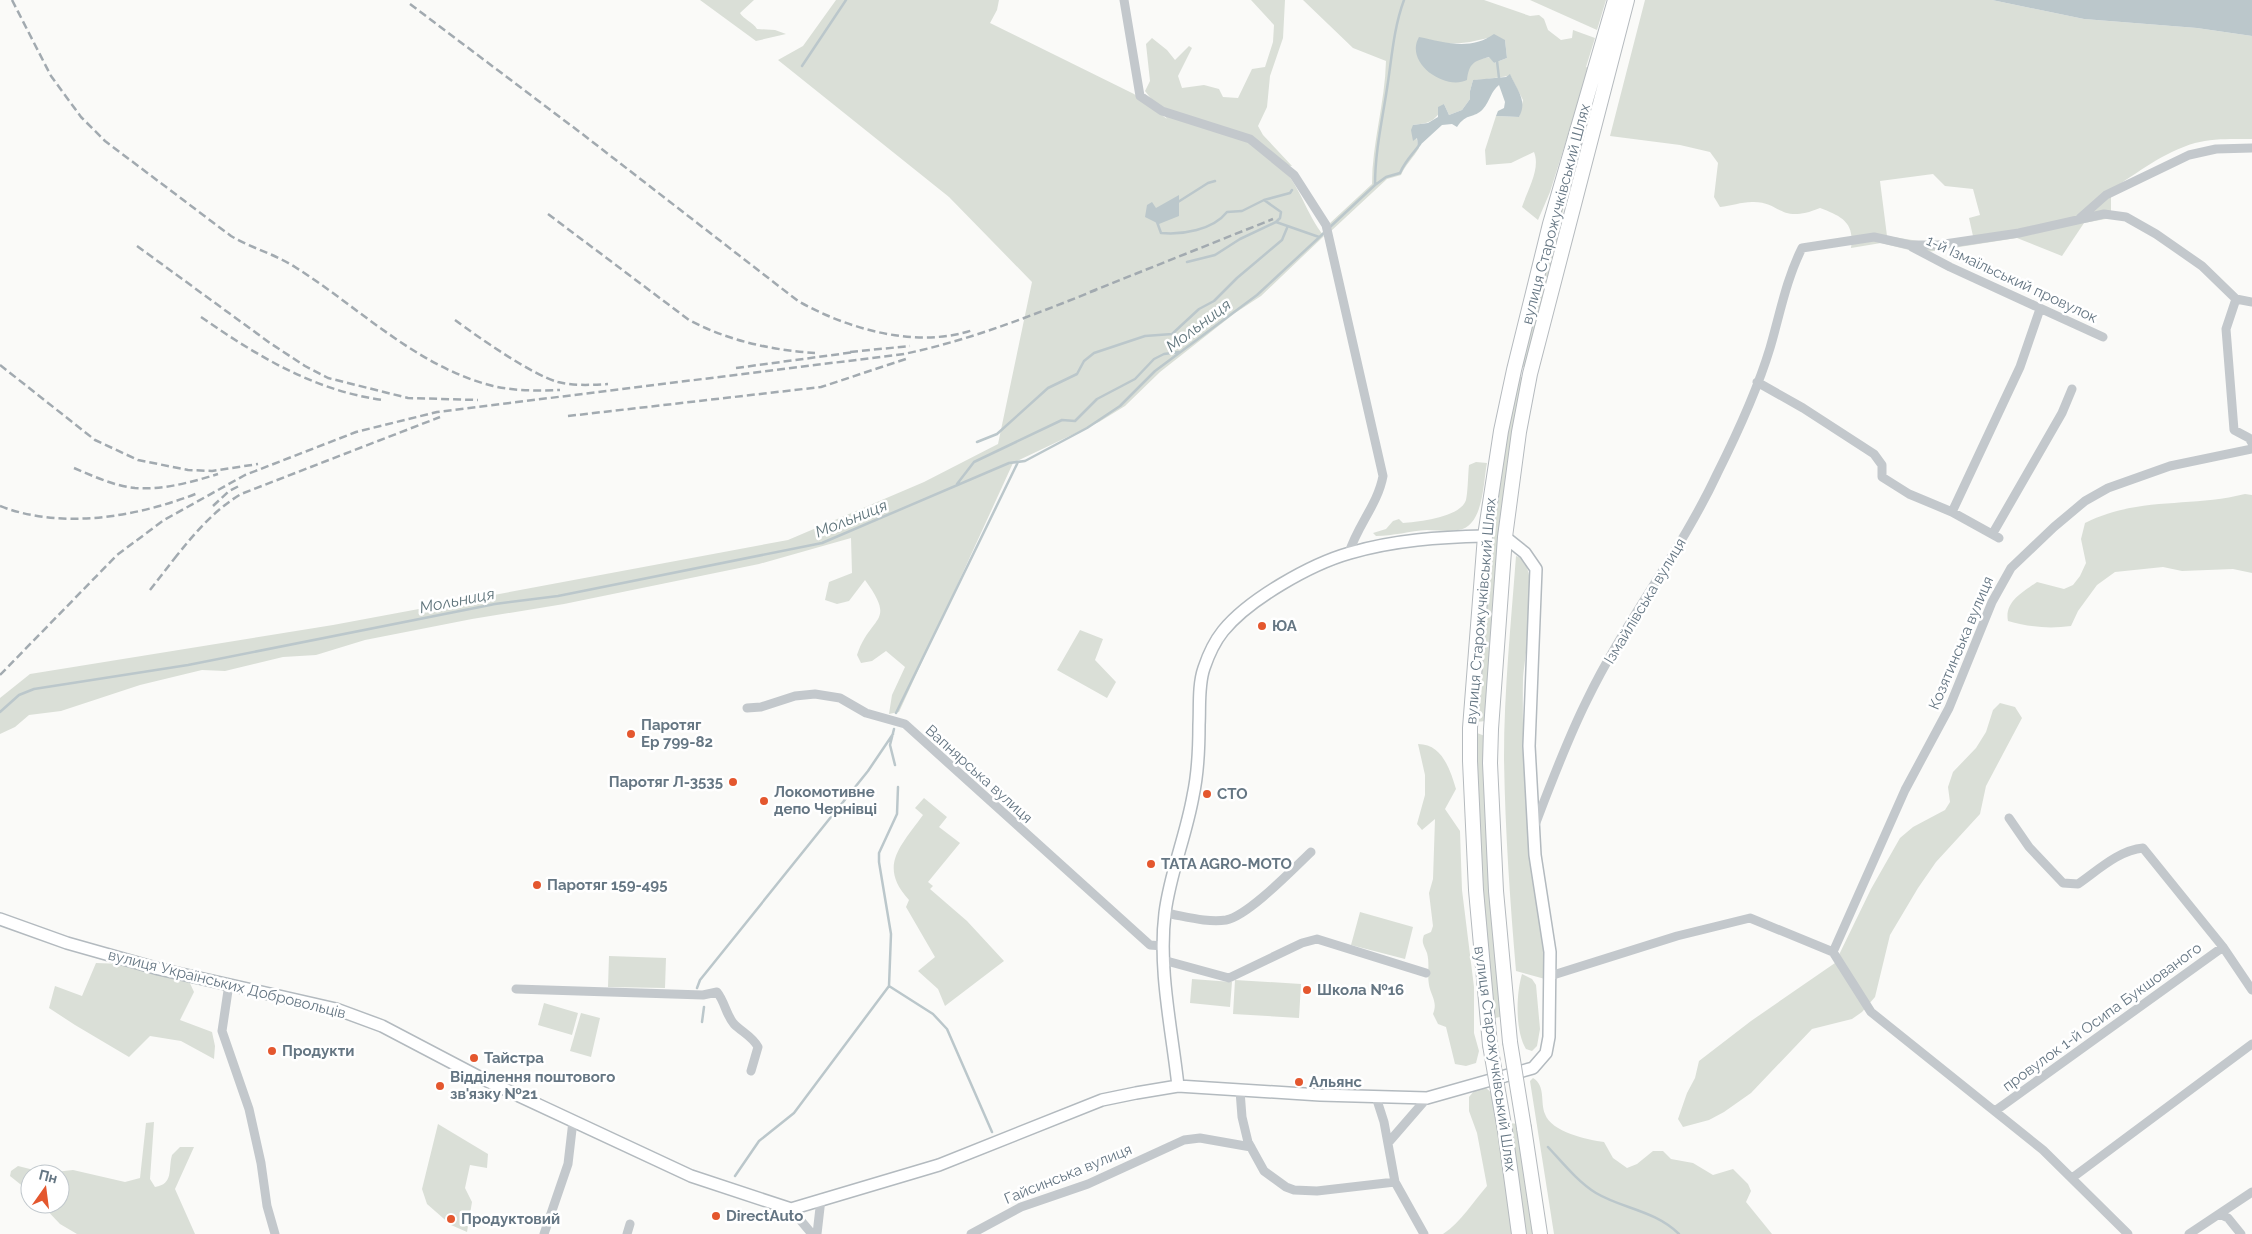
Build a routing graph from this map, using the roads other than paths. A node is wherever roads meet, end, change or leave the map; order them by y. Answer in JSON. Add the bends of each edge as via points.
{"nodes":[{"id":1,"x":1124,"y":0,"type":"edge"},
{"id":2,"x":1615,"y":0,"type":"edge"},
{"id":3,"x":1627,"y":0,"type":"edge"},
{"id":4,"x":1607,"y":47,"type":"junction"},
{"id":5,"x":2252,"y":148,"type":"edge"},
{"id":6,"x":2078,"y":220,"type":"junction"},
{"id":7,"x":1910,"y":245,"type":"junction"},
{"id":8,"x":2236,"y":299,"type":"junction"},
{"id":9,"x":2252,"y":302,"type":"edge"},
{"id":10,"x":2040,"y":309,"type":"junction"},
{"id":11,"x":2103,"y":337,"type":"dead end"},
{"id":12,"x":1514,"y":370,"type":"junction"},
{"id":13,"x":1530,"y":374,"type":"junction"},
{"id":14,"x":1757,"y":382,"type":"junction"},
{"id":15,"x":2072,"y":389,"type":"dead end"},
{"id":16,"x":2252,"y":443,"type":"edge"},
{"id":17,"x":2252,"y":449,"type":"edge"},
{"id":18,"x":1952,"y":512,"type":"junction"},
{"id":19,"x":1485,"y":536,"type":"junction"},
{"id":20,"x":1506,"y":537,"type":"junction"},
{"id":21,"x":1349,"y":553,"type":"junction"},
{"id":22,"x":747,"y":708,"type":"dead end"},
{"id":23,"x":1470,"y":728,"type":"junction"},
{"id":24,"x":1491,"y":729,"type":"junction"},
{"id":25,"x":2009,"y":818,"type":"dead end"},
{"id":26,"x":1534,"y":827,"type":"junction"},
{"id":27,"x":1311,"y":852,"type":"dead end"},
{"id":28,"x":1165,"y":912,"type":"junction"},
{"id":29,"x":0,"y":919,"type":"edge"},
{"id":30,"x":1163,"y":946,"type":"junction"},
{"id":31,"x":2223,"y":947,"type":"junction"},
{"id":32,"x":1833,"y":952,"type":"junction"},
{"id":33,"x":1163,"y":960,"type":"junction"},
{"id":34,"x":1426,"y":973,"type":"dead end"},
{"id":35,"x":1550,"y":976,"type":"junction"},
{"id":36,"x":229,"y":984,"type":"junction"},
{"id":37,"x":516,"y":989,"type":"dead end"},
{"id":38,"x":2252,"y":990,"type":"edge"},
{"id":39,"x":1508,"y":1026,"type":"junction"},
{"id":40,"x":1488,"y":1028,"type":"junction"},
{"id":41,"x":2252,"y":1044,"type":"edge"},
{"id":42,"x":751,"y":1071,"type":"dead end"},
{"id":43,"x":1178,"y":1086,"type":"junction"},
{"id":44,"x":1240,"y":1091,"type":"junction"},
{"id":45,"x":1376,"y":1097,"type":"junction"},
{"id":46,"x":1428,"y":1098,"type":"junction"},
{"id":47,"x":1995,"y":1112,"type":"junction"},
{"id":48,"x":573,"y":1121,"type":"junction"},
{"id":49,"x":1388,"y":1143,"type":"junction"},
{"id":50,"x":1251,"y":1147,"type":"junction"},
{"id":51,"x":2072,"y":1178,"type":"junction"},
{"id":52,"x":1395,"y":1182,"type":"junction"},
{"id":53,"x":2252,"y":1192,"type":"edge"},
{"id":54,"x":822,"y":1199,"type":"junction"},
{"id":55,"x":791,"y":1209,"type":"junction"},
{"id":56,"x":2219,"y":1214,"type":"junction"},
{"id":57,"x":630,"y":1224,"type":"dead end"},
{"id":58,"x":275,"y":1234,"type":"edge"},
{"id":59,"x":544,"y":1234,"type":"edge"},
{"id":60,"x":627,"y":1234,"type":"edge"},
{"id":61,"x":812,"y":1234,"type":"edge"},
{"id":62,"x":817,"y":1234,"type":"edge"},
{"id":63,"x":971,"y":1234,"type":"edge"},
{"id":64,"x":1424,"y":1234,"type":"edge"},
{"id":65,"x":1519,"y":1234,"type":"edge"},
{"id":66,"x":1540,"y":1234,"type":"edge"},
{"id":67,"x":2128,"y":1234,"type":"edge"},
{"id":68,"x":2189,"y":1234,"type":"edge"},
{"id":69,"x":2241,"y":1234,"type":"edge"}],
"edges":[{"from":1,"to":21,"type":"street","via":[[1140,96],[1162,111],[1250,139],[1294,175],[1326,225],[1383,476],[1381,489],[1356,531]]},
{"from":2,"to":4,"type":"main road","name":"вулиця Старожучківський Шлях"},
{"from":3,"to":4,"type":"main road","name":"вулиця Старожучківський Шлях"},
{"from":4,"to":12,"type":"main road","name":"вулиця Старожучківський Шлях","via":[[1550,224]]},
{"from":4,"to":13,"type":"main road","name":"вулиця Старожучківський Шлях"},
{"from":5,"to":6,"type":"street","via":[[2216,149],[2189,155],[2106,195]]},
{"from":6,"to":7,"type":"street","via":[[2019,233],[1938,245]]},
{"from":6,"to":8,"type":"street","via":[[2104,214],[2126,217],[2202,266]]},
{"from":7,"to":10,"type":"street","name":"1-й Ізмаїльський провулок"},
{"from":7,"to":14,"type":"street","name":"Ізмайлівська вулиця","via":[[1874,237],[1802,248],[1783,295],[1770,348]]},
{"from":8,"to":9,"type":"street"},
{"from":8,"to":16,"type":"street","via":[[2226,329],[2232,415],[2234,430]]},
{"from":10,"to":11,"type":"street","name":"1-й Ізмаїльський провулок"},
{"from":10,"to":18,"type":"street","via":[[2020,367]]},
{"from":12,"to":13,"type":"main road"},
{"from":12,"to":19,"type":"main road","name":"вулиця Старожучківський Шлях"},
{"from":13,"to":20,"type":"main road","name":"вулиця Старожучківський Шлях"},
{"from":14,"to":18,"type":"street","via":[[1874,454],[1882,464],[1882,477],[1909,494]]},
{"from":14,"to":26,"type":"street","name":"Ізмайлівська вулиця","via":[[1708,491],[1587,699]]},
{"from":15,"to":18,"type":"street","via":[[1996,536]]},
{"from":17,"to":32,"type":"street","name":"Козятинська вулиця","via":[[2170,466],[2108,488],[2085,501],[2011,568],[1992,602],[1950,708],[1905,790]]},
{"from":19,"to":21,"type":"street","via":[[1399,542]]},
{"from":19,"to":23,"type":"main road","name":"вулиця Старожучківський Шлях"},
{"from":20,"to":24,"type":"main road","name":"вулиця Старожучківський Шлях"},
{"from":20,"to":26,"type":"street","via":[[1526,553],[1536,569],[1529,746]]},
{"from":21,"to":28,"type":"street","via":[[1298,575],[1255,602],[1223,632],[1212,648],[1203,670],[1193,796]]},
{"from":22,"to":30,"type":"street","name":"Вапнярська вулиця","via":[[815,694],[840,698],[871,715],[905,724],[1150,945]]},
{"from":23,"to":24,"type":"main road"},
{"from":23,"to":40,"type":"main road","name":"вулиця Старожучківський Шлях","via":[[1472,827]]},
{"from":24,"to":39,"type":"main road","name":"вулиця Старожучківський Шлях","via":[[1494,864]]},
{"from":25,"to":31,"type":"street","name":"провулок 1-й Осипа Букшованого","via":[[2029,847],[2063,883],[2078,884],[2116,857],[2134,848],[2142,848]]},
{"from":26,"to":35,"type":"street","name":"Ізмайлівська вулиця","via":[[1535,855],[1550,952]]},
{"from":27,"to":28,"type":"street","via":[[1276,885],[1229,920],[1199,919]]},
{"from":28,"to":30,"type":"street"},
{"from":29,"to":36,"type":"street","name":"вулиця Українських Добровольців","via":[[67,944]]},
{"from":30,"to":33,"type":"street"},
{"from":31,"to":38,"type":"street"},
{"from":31,"to":47,"type":"street","name":"провулок 1-й Осипа Букшованого"},
{"from":32,"to":35,"type":"street","via":[[1750,918],[1677,936]]},
{"from":32,"to":47,"type":"street","via":[[1871,1012]]},
{"from":33,"to":34,"type":"street","via":[[1229,978],[1317,939]]},
{"from":33,"to":43,"type":"street"},
{"from":35,"to":46,"type":"street","name":"Ізмайлівська вулиця","via":[[1550,1037],[1546,1053],[1534,1068]]},
{"from":36,"to":48,"type":"street","name":"вулиця Українських Добровольців","via":[[336,1009],[382,1026]]},
{"from":36,"to":58,"type":"street","via":[[222,1031],[250,1109]]},
{"from":37,"to":42,"type":"street","via":[[703,995],[717,992],[734,1024],[758,1046]]},
{"from":39,"to":40,"type":"main road"},
{"from":39,"to":66,"type":"main road","name":"вулиця Старожучківський Шлях","bridge":true},
{"from":40,"to":65,"type":"main road","name":"вулиця Старожучківський Шлях","bridge":true},
{"from":41,"to":51,"type":"street"},
{"from":43,"to":44,"type":"street"},
{"from":43,"to":54,"type":"street","via":[[1102,1100],[939,1165]]},
{"from":44,"to":45,"type":"street"},
{"from":44,"to":50,"type":"street","via":[[1242,1117]]},
{"from":45,"to":46,"type":"street"},
{"from":45,"to":49,"type":"street"},
{"from":46,"to":49,"type":"street"},
{"from":47,"to":51,"type":"street"},
{"from":48,"to":55,"type":"street","name":"вулиця Українських Добровольців","via":[[691,1176]]},
{"from":48,"to":59,"type":"street","via":[[568,1164]]},
{"from":49,"to":52,"type":"street"},
{"from":50,"to":52,"type":"street","via":[[1270,1177],[1294,1190],[1317,1191]]},
{"from":50,"to":63,"type":"street","name":"Гайсинська вулиця","via":[[1200,1138],[1184,1140],[1088,1184],[1021,1207]]},
{"from":51,"to":67,"type":"street"},
{"from":52,"to":64,"type":"street"},
{"from":53,"to":56,"type":"street"},
{"from":54,"to":55,"type":"street"},
{"from":54,"to":62,"type":"street"},
{"from":55,"to":61,"type":"street"},
{"from":56,"to":68,"type":"street"},
{"from":56,"to":69,"type":"street","via":[[2228,1218]]},
{"from":57,"to":60,"type":"street"}]}
